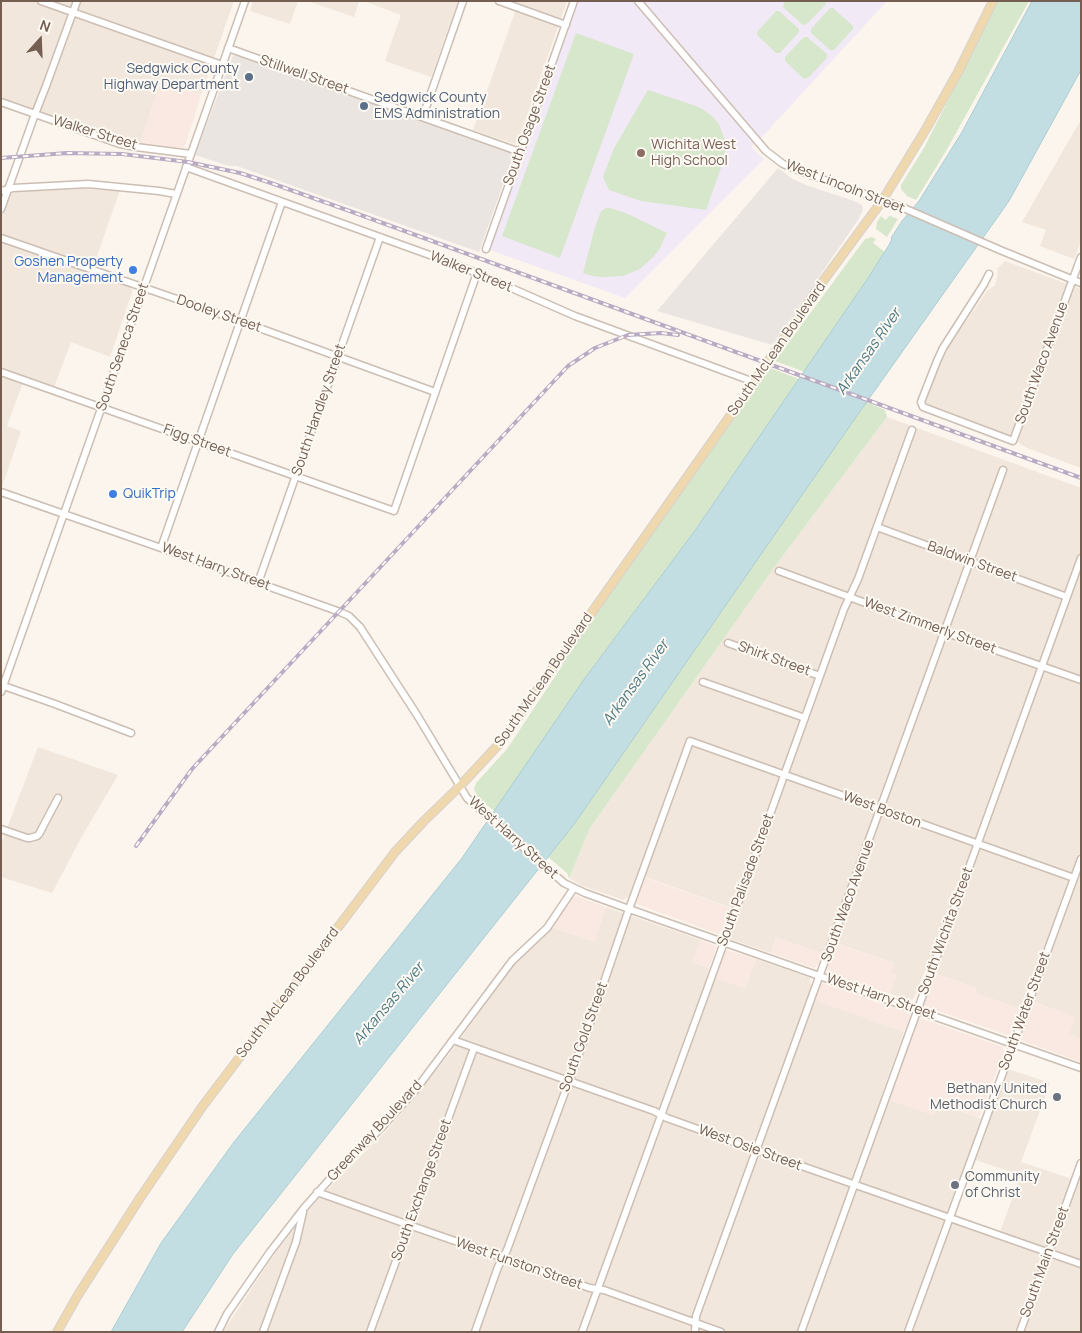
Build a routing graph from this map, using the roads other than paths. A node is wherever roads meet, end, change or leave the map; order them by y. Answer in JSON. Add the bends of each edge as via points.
{"nodes":[{"id":1,"x":41,"y":1,"type":"edge"},
{"id":2,"x":77,"y":1,"type":"edge"},
{"id":3,"x":245,"y":1,"type":"edge"},
{"id":4,"x":463,"y":1,"type":"edge"},
{"id":5,"x":499,"y":1,"type":"edge"},
{"id":6,"x":574,"y":1,"type":"edge"},
{"id":7,"x":638,"y":1,"type":"edge"},
{"id":8,"x":993,"y":1,"type":"edge"},
{"id":9,"x":73,"y":13,"type":"junction"},
{"id":10,"x":566,"y":25,"type":"junction"},
{"id":11,"x":228,"y":48,"type":"junction"},
{"id":12,"x":222,"y":65,"type":"junction"},
{"id":13,"x":1,"y":102,"type":"edge"},
{"id":14,"x":35,"y":114,"type":"junction"},
{"id":15,"x":423,"y":116,"type":"junction"},
{"id":16,"x":520,"y":152,"type":"junction"},
{"id":17,"x":191,"y":154,"type":"junction"},
{"id":18,"x":186,"y":167,"type":"junction"},
{"id":19,"x":5,"y":190,"type":"edge"},
{"id":20,"x":176,"y":194,"type":"junction"},
{"id":21,"x":882,"y":201,"type":"junction"},
{"id":22,"x":282,"y":202,"type":"junction"},
{"id":23,"x":1,"y":209,"type":"edge"},
{"id":24,"x":380,"y":237,"type":"junction"},
{"id":25,"x":1,"y":238,"type":"edge"},
{"id":26,"x":486,"y":249,"type":"dead end"},
{"id":27,"x":1081,"y":258,"type":"edge"},
{"id":28,"x":477,"y":273,"type":"junction"},
{"id":29,"x":988,"y":274,"type":"dead end"},
{"id":30,"x":1073,"y":280,"type":"junction"},
{"id":31,"x":1081,"y":283,"type":"edge"},
{"id":32,"x":143,"y":288,"type":"junction"},
{"id":33,"x":240,"y":322,"type":"junction"},
{"id":34,"x":338,"y":357,"type":"junction"},
{"id":35,"x":1,"y":372,"type":"edge"},
{"id":36,"x":754,"y":382,"type":"junction"},
{"id":37,"x":435,"y":392,"type":"junction"},
{"id":38,"x":102,"y":407,"type":"junction"},
{"id":39,"x":912,"y":430,"type":"dead end"},
{"id":40,"x":198,"y":442,"type":"junction"},
{"id":41,"x":1003,"y":470,"type":"dead end"},
{"id":42,"x":296,"y":476,"type":"junction"},
{"id":43,"x":1,"y":492,"type":"edge"},
{"id":44,"x":65,"y":514,"type":"junction"},
{"id":45,"x":877,"y":527,"type":"junction"},
{"id":46,"x":161,"y":548,"type":"junction"},
{"id":47,"x":1081,"y":558,"type":"edge"},
{"id":48,"x":969,"y":562,"type":"junction"},
{"id":49,"x":779,"y":571,"type":"dead end"},
{"id":50,"x":258,"y":583,"type":"junction"},
{"id":51,"x":849,"y":597,"type":"junction"},
{"id":52,"x":1067,"y":597,"type":"junction"},
{"id":53,"x":944,"y":632,"type":"junction"},
{"id":54,"x":728,"y":643,"type":"dead end"},
{"id":55,"x":1042,"y":666,"type":"junction"},
{"id":56,"x":820,"y":676,"type":"junction"},
{"id":57,"x":1081,"y":680,"type":"edge"},
{"id":58,"x":703,"y":682,"type":"dead end"},
{"id":59,"x":2,"y":688,"type":"edge"},
{"id":60,"x":805,"y":718,"type":"junction"},
{"id":61,"x":130,"y":734,"type":"dead end"},
{"id":62,"x":690,"y":742,"type":"joint"},
{"id":63,"x":784,"y":775,"type":"junction"},
{"id":64,"x":460,"y":786,"type":"junction"},
{"id":65,"x":58,"y":798,"type":"dead end"},
{"id":66,"x":880,"y":810,"type":"junction"},
{"id":67,"x":1,"y":829,"type":"edge"},
{"id":68,"x":977,"y":844,"type":"junction"},
{"id":69,"x":1080,"y":862,"type":"edge"},
{"id":70,"x":1074,"y":878,"type":"junction"},
{"id":71,"x":574,"y":888,"type":"junction"},
{"id":72,"x":629,"y":909,"type":"junction"},
{"id":73,"x":724,"y":942,"type":"junction"},
{"id":74,"x":820,"y":976,"type":"junction"},
{"id":75,"x":918,"y":1010,"type":"junction"},
{"id":76,"x":453,"y":1040,"type":"junction"},
{"id":77,"x":1013,"y":1044,"type":"junction"},
{"id":78,"x":474,"y":1048,"type":"junction"},
{"id":79,"x":1081,"y":1068,"type":"edge"},
{"id":80,"x":568,"y":1081,"type":"junction"},
{"id":81,"x":662,"y":1115,"type":"junction"},
{"id":82,"x":756,"y":1150,"type":"junction"},
{"id":83,"x":1081,"y":1163,"type":"edge"},
{"id":84,"x":854,"y":1185,"type":"junction"},
{"id":85,"x":317,"y":1192,"type":"junction"},
{"id":86,"x":304,"y":1208,"type":"junction"},
{"id":87,"x":950,"y":1218,"type":"junction"},
{"id":88,"x":408,"y":1225,"type":"junction"},
{"id":89,"x":1048,"y":1253,"type":"junction"},
{"id":90,"x":503,"y":1258,"type":"junction"},
{"id":91,"x":1081,"y":1264,"type":"edge"},
{"id":92,"x":598,"y":1289,"type":"junction"},
{"id":93,"x":696,"y":1323,"type":"junction"},
{"id":94,"x":57,"y":1332,"type":"edge"},
{"id":95,"x":218,"y":1332,"type":"edge"},
{"id":96,"x":263,"y":1332,"type":"edge"},
{"id":97,"x":370,"y":1332,"type":"edge"},
{"id":98,"x":475,"y":1332,"type":"edge"},
{"id":99,"x":582,"y":1332,"type":"edge"},
{"id":100,"x":694,"y":1332,"type":"edge"},
{"id":101,"x":721,"y":1332,"type":"edge"},
{"id":102,"x":801,"y":1332,"type":"edge"},
{"id":103,"x":908,"y":1332,"type":"edge"},
{"id":104,"x":1020,"y":1332,"type":"edge"}],
"edges":[{"from":1,"to":9,"type":"street"},
{"from":2,"to":9,"type":"street"},
{"from":3,"to":11,"type":"street","name":"South Seneca Street"},
{"from":4,"to":15,"type":"street"},
{"from":5,"to":10,"type":"street"},
{"from":6,"to":10,"type":"street","name":"South Osage Street"},
{"from":7,"to":21,"type":"street","name":"West Lincoln Street","via":[[772,156],[782,164]]},
{"from":8,"to":21,"type":"main road","name":"South McLean Boulevard","via":[[958,72]]},
{"from":9,"to":12,"type":"street"},
{"from":9,"to":14,"type":"street"},
{"from":10,"to":16,"type":"street","name":"South Osage Street"},
{"from":11,"to":12,"type":"street","name":"South Seneca Street"},
{"from":11,"to":15,"type":"street","name":"Stillwell Street"},
{"from":12,"to":17,"type":"street","name":"South Seneca Street"},
{"from":13,"to":14,"type":"street","name":"Walker Street"},
{"from":14,"to":17,"type":"street","name":"Walker Street","via":[[120,144]]},
{"from":14,"to":19,"type":"street"},
{"from":15,"to":16,"type":"street","name":"Stillwell Street"},
{"from":16,"to":26,"type":"street","name":"South Osage Street"},
{"from":17,"to":18,"type":"street","name":"South Seneca Street"},
{"from":18,"to":20,"type":"street","name":"South Seneca Street"},
{"from":18,"to":22,"type":"street","name":"Walker Street"},
{"from":19,"to":20,"type":"street","via":[[88,184]]},
{"from":19,"to":23,"type":"street"},
{"from":20,"to":32,"type":"street","name":"South Seneca Street"},
{"from":21,"to":30,"type":"street","name":"West Lincoln Street"},
{"from":21,"to":36,"type":"main road","name":"South McLean Boulevard"},
{"from":22,"to":24,"type":"street","name":"Walker Street"},
{"from":22,"to":33,"type":"street"},
{"from":24,"to":28,"type":"street","name":"Walker Street"},
{"from":24,"to":34,"type":"street","name":"South Handley Street"},
{"from":25,"to":32,"type":"street","name":"Dooley Street"},
{"from":27,"to":30,"type":"street","name":"South Waco Avenue"},
{"from":28,"to":36,"type":"street","name":"Walker Street","via":[[575,316]]},
{"from":28,"to":37,"type":"street"},
{"from":29,"to":30,"type":"street","name":"South Waco Avenue","via":[[943,348],[921,402],[923,407],[1013,441]]},
{"from":30,"to":31,"type":"street","name":"West Lincoln Street"},
{"from":32,"to":33,"type":"street","name":"Dooley Street"},
{"from":32,"to":38,"type":"street","name":"South Seneca Street"},
{"from":33,"to":34,"type":"street","name":"Dooley Street"},
{"from":33,"to":40,"type":"street"},
{"from":34,"to":37,"type":"street","name":"Dooley Street"},
{"from":34,"to":42,"type":"street","name":"South Handley Street"},
{"from":35,"to":38,"type":"street","name":"Figg Street"},
{"from":36,"to":64,"type":"main road","name":"South McLean Boulevard","via":[[500,743]]},
{"from":37,"to":42,"type":"street","name":"Figg Street","via":[[394,511]]},
{"from":38,"to":40,"type":"street","name":"Figg Street"},
{"from":38,"to":44,"type":"street","name":"South Seneca Street"},
{"from":39,"to":45,"type":"street","name":"South Palisade Street"},
{"from":40,"to":42,"type":"street","name":"Figg Street"},
{"from":40,"to":46,"type":"street"},
{"from":41,"to":48,"type":"street","name":"South Waco Avenue"},
{"from":42,"to":50,"type":"street","name":"South Handley Street"},
{"from":43,"to":44,"type":"street","name":"West Harry Street"},
{"from":44,"to":46,"type":"street","name":"West Harry Street"},
{"from":44,"to":59,"type":"street","name":"South Seneca Street"},
{"from":45,"to":48,"type":"street","name":"Baldwin Street"},
{"from":45,"to":51,"type":"street","name":"South Palisade Street"},
{"from":46,"to":50,"type":"street","name":"West Harry Street"},
{"from":47,"to":52,"type":"street","name":"South Wichita Street"},
{"from":48,"to":52,"type":"street","name":"Baldwin Street"},
{"from":48,"to":53,"type":"street","name":"South Waco Avenue"},
{"from":49,"to":51,"type":"street","name":"West Zimmerly Street"},
{"from":50,"to":64,"type":"street","name":"West Harry Street","via":[[340,612],[360,627]]},
{"from":51,"to":53,"type":"street","name":"West Zimmerly Street"},
{"from":51,"to":56,"type":"street","name":"South Palisade Street"},
{"from":52,"to":55,"type":"street","name":"South Wichita Street"},
{"from":53,"to":55,"type":"street","name":"West Zimmerly Street"},
{"from":53,"to":66,"type":"street","name":"South Waco Avenue"},
{"from":54,"to":56,"type":"street","name":"Shirk Street"},
{"from":55,"to":57,"type":"street","name":"West Zimmerly Street"},
{"from":55,"to":68,"type":"street","name":"South Wichita Street"},
{"from":56,"to":60,"type":"street","name":"South Palisade Street"},
{"from":58,"to":60,"type":"street"},
{"from":59,"to":61,"type":"street","via":[[55,704]]},
{"from":60,"to":63,"type":"street","name":"South Palisade Street"},
{"from":62,"to":63,"type":"street","name":"West Boston"},
{"from":62,"to":72,"type":"street","name":"South Gold Street"},
{"from":63,"to":66,"type":"street","name":"West Boston"},
{"from":63,"to":73,"type":"street","name":"South Palisade Street"},
{"from":64,"to":71,"type":"street","name":"West Harry Street","via":[[466,798],[479,810]]},
{"from":64,"to":94,"type":"main road","name":"South McLean Boulevard","via":[[395,852],[202,1107],[78,1294]]},
{"from":65,"to":67,"type":"street","via":[[34,838]]},
{"from":66,"to":68,"type":"street","name":"West Boston"},
{"from":66,"to":74,"type":"street","name":"South Waco Avenue"},
{"from":68,"to":70,"type":"street","name":"West Boston"},
{"from":68,"to":75,"type":"street","name":"South Wichita Street"},
{"from":69,"to":70,"type":"street","name":"South Water Street"},
{"from":70,"to":77,"type":"street","name":"South Water Street"},
{"from":71,"to":72,"type":"street","name":"West Harry Street"},
{"from":71,"to":76,"type":"street","name":"Greenway Boulevard","via":[[547,928],[512,961]]},
{"from":72,"to":73,"type":"street","name":"West Harry Street"},
{"from":72,"to":80,"type":"street","name":"South Gold Street"},
{"from":73,"to":74,"type":"street","name":"West Harry Street"},
{"from":73,"to":81,"type":"street","name":"South Palisade Street"},
{"from":74,"to":75,"type":"street","name":"West Harry Street"},
{"from":74,"to":82,"type":"street","name":"South Waco Avenue"},
{"from":75,"to":77,"type":"street","name":"West Harry Street"},
{"from":75,"to":84,"type":"street","name":"South Wichita Street"},
{"from":76,"to":78,"type":"street","name":"West Osie Street"},
{"from":76,"to":85,"type":"street","name":"Greenway Boulevard","via":[[417,1088]]},
{"from":77,"to":79,"type":"street","name":"West Harry Street"},
{"from":77,"to":87,"type":"street","name":"South Water Street"},
{"from":78,"to":80,"type":"street","name":"West Osie Street"},
{"from":78,"to":88,"type":"street","name":"South Exchange Street"},
{"from":80,"to":81,"type":"street","name":"West Osie Street"},
{"from":80,"to":90,"type":"street","name":"South Gold Street"},
{"from":81,"to":82,"type":"street","name":"West Osie Street"},
{"from":81,"to":92,"type":"street","name":"South Palisade Street"},
{"from":82,"to":84,"type":"street","name":"West Osie Street"},
{"from":82,"to":93,"type":"street","name":"South Waco Avenue"},
{"from":83,"to":89,"type":"street","name":"South Main Street"},
{"from":84,"to":87,"type":"street","name":"West Osie Street"},
{"from":84,"to":102,"type":"street","name":"South Wichita Street"},
{"from":85,"to":86,"type":"street","name":"Greenway Boulevard"},
{"from":85,"to":88,"type":"street","name":"West Funston Street"},
{"from":86,"to":95,"type":"street","name":"Greenway Boulevard","via":[[259,1267]]},
{"from":86,"to":96,"type":"street","via":[[296,1242]]},
{"from":87,"to":89,"type":"street","name":"West Osie Street"},
{"from":87,"to":103,"type":"street","name":"South Water Street"},
{"from":88,"to":90,"type":"street","name":"West Funston Street"},
{"from":88,"to":97,"type":"street","name":"South Exchange Street"},
{"from":89,"to":91,"type":"street","name":"West Osie Street"},
{"from":89,"to":104,"type":"street","name":"South Main Street"},
{"from":90,"to":92,"type":"street","name":"West Funston Street"},
{"from":90,"to":98,"type":"street","name":"South Gold Street"},
{"from":92,"to":93,"type":"street","name":"West Funston Street"},
{"from":92,"to":99,"type":"street","name":"South Palisade Street"},
{"from":93,"to":100,"type":"street","name":"South Waco Avenue"},
{"from":93,"to":101,"type":"street","name":"West Funston Street"}]}
